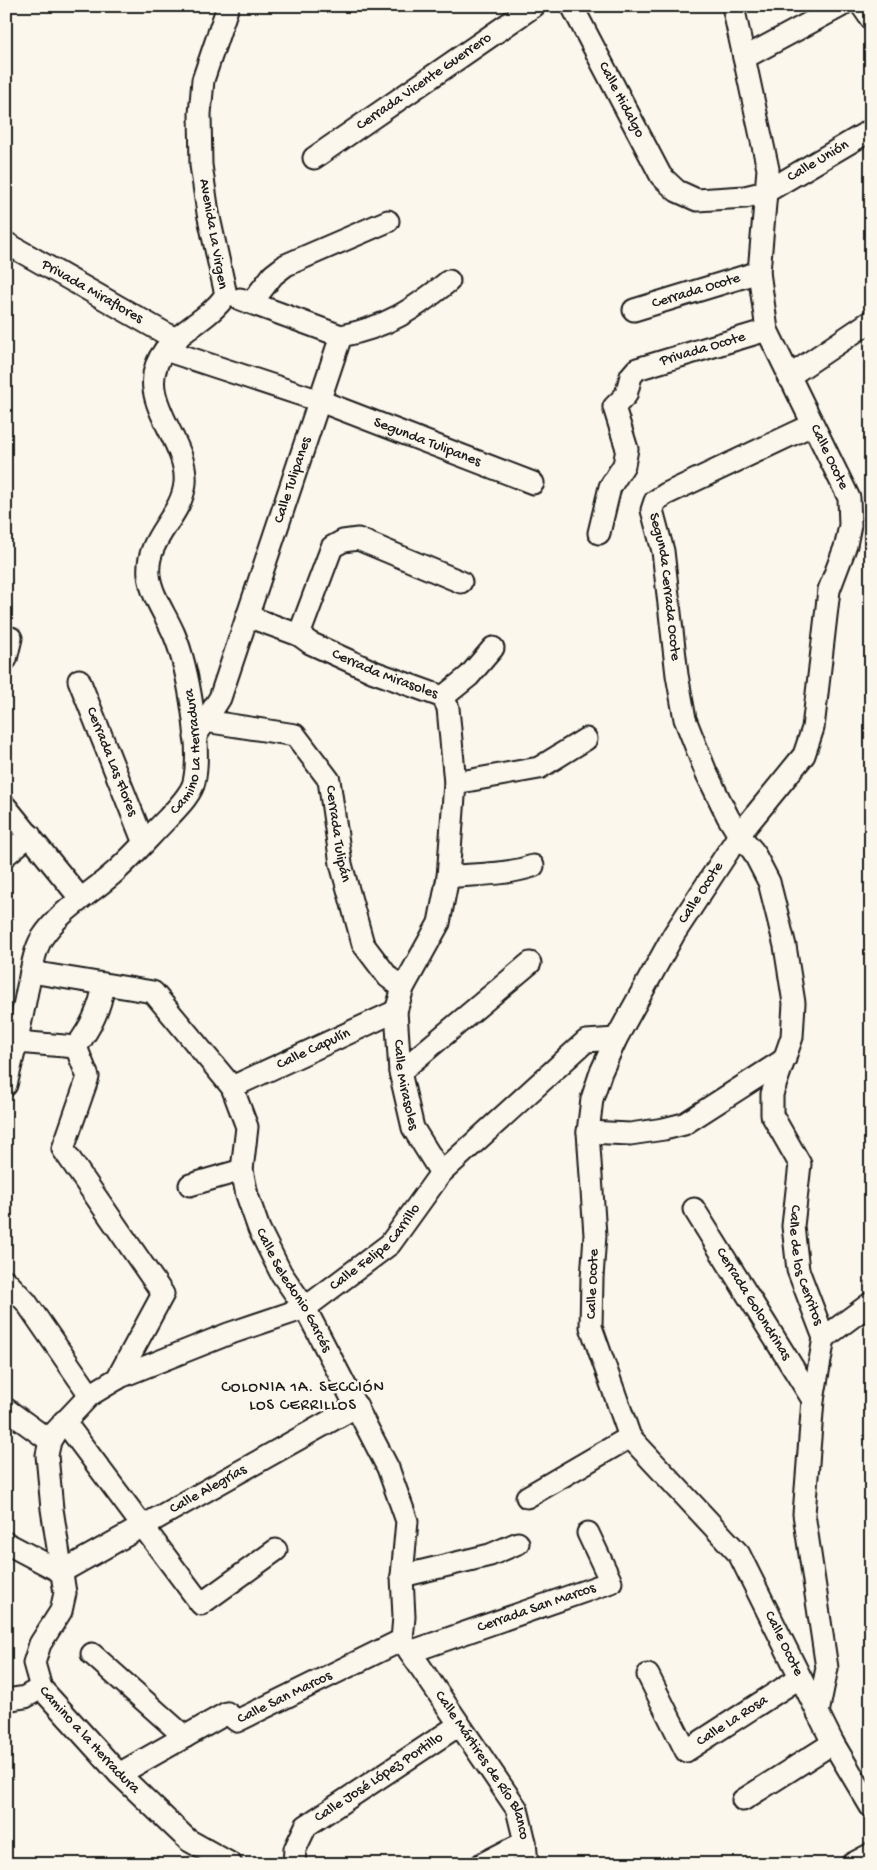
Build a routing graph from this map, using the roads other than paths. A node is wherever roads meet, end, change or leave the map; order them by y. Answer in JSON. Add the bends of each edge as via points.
{"nodes":[{"id":1,"x":228,"y":6,"type":"edge"},
{"id":2,"x":534,"y":6,"type":"edge"},
{"id":3,"x":572,"y":6,"type":"edge"},
{"id":4,"x":732,"y":6,"type":"edge"},
{"id":5,"x":840,"y":6,"type":"edge"},
{"id":6,"x":862,"y":6,"type":"edge"},
{"id":7,"x":871,"y":19,"type":"edge"},
{"id":8,"x":744,"y":58,"type":"junction"},
{"id":9,"x":871,"y":130,"type":"edge"},
{"id":10,"x":314,"y":158,"type":"dead end"},
{"id":11,"x":677,"y":191,"type":"joint"},
{"id":12,"x":766,"y":192,"type":"junction"},
{"id":13,"x":388,"y":221,"type":"dead end"},
{"id":14,"x":6,"y":243,"type":"edge"},
{"id":15,"x":760,"y":272,"type":"junction"},
{"id":16,"x":450,"y":281,"type":"dead end"},
{"id":17,"x":226,"y":295,"type":"junction"},
{"id":18,"x":252,"y":302,"type":"junction"},
{"id":19,"x":634,"y":310,"type":"dead end"},
{"id":20,"x":871,"y":321,"type":"edge"},
{"id":21,"x":766,"y":330,"type":"junction"},
{"id":22,"x":340,"y":336,"type":"junction"},
{"id":23,"x":171,"y":345,"type":"junction"},
{"id":24,"x":788,"y":377,"type":"junction"},
{"id":25,"x":320,"y":401,"type":"junction"},
{"id":26,"x":812,"y":425,"type":"junction"},
{"id":27,"x":533,"y":483,"type":"dead end"},
{"id":28,"x":599,"y":533,"type":"dead end"},
{"id":29,"x":461,"y":582,"type":"dead end"},
{"id":30,"x":248,"y":616,"type":"junction"},
{"id":31,"x":299,"y":635,"type":"junction"},
{"id":32,"x":493,"y":648,"type":"dead end"},
{"id":33,"x":79,"y":680,"type":"dead end"},
{"id":34,"x":443,"y":697,"type":"junction"},
{"id":35,"x":200,"y":729,"type":"junction"},
{"id":36,"x":586,"y":739,"type":"dead end"},
{"id":37,"x":456,"y":783,"type":"junction"},
{"id":38,"x":6,"y":807,"type":"edge"},
{"id":39,"x":30,"y":835,"type":"junction"},
{"id":40,"x":739,"y":835,"type":"junction"},
{"id":41,"x":144,"y":843,"type":"junction"},
{"id":42,"x":6,"y":855,"type":"edge"},
{"id":43,"x":533,"y":866,"type":"dead end"},
{"id":44,"x":448,"y":877,"type":"junction"},
{"id":45,"x":80,"y":898,"type":"junction"},
{"id":46,"x":530,"y":963,"type":"dead end"},
{"id":47,"x":31,"y":972,"type":"junction"},
{"id":48,"x":104,"y":984,"type":"junction"},
{"id":49,"x":403,"y":988,"type":"junction"},
{"id":50,"x":396,"y":1011,"type":"junction"},
{"id":51,"x":616,"y":1039,"type":"junction"},
{"id":52,"x":76,"y":1047,"type":"junction"},
{"id":53,"x":12,"y":1054,"type":"edge"},
{"id":54,"x":785,"y":1059,"type":"junction"},
{"id":55,"x":400,"y":1072,"type":"junction"},
{"id":56,"x":6,"y":1085,"type":"edge"},
{"id":57,"x":232,"y":1088,"type":"junction"},
{"id":58,"x":588,"y":1132,"type":"junction"},
{"id":59,"x":242,"y":1170,"type":"junction"},
{"id":60,"x":441,"y":1173,"type":"junction"},
{"id":61,"x":190,"y":1185,"type":"dead end"},
{"id":62,"x":694,"y":1209,"type":"dead end"},
{"id":63,"x":6,"y":1281,"type":"edge"},
{"id":64,"x":871,"y":1303,"type":"edge"},
{"id":65,"x":305,"y":1308,"type":"junction"},
{"id":66,"x":824,"y":1338,"type":"junction"},
{"id":67,"x":117,"y":1379,"type":"junction"},
{"id":68,"x":90,"y":1395,"type":"junction"},
{"id":69,"x":813,"y":1400,"type":"junction"},
{"id":70,"x":357,"y":1406,"type":"junction"},
{"id":71,"x":6,"y":1409,"type":"edge"},
{"id":72,"x":57,"y":1431,"type":"junction"},
{"id":73,"x":630,"y":1437,"type":"junction"},
{"id":74,"x":527,"y":1497,"type":"dead end"},
{"id":75,"x":143,"y":1527,"type":"junction"},
{"id":76,"x":588,"y":1532,"type":"dead end"},
{"id":77,"x":6,"y":1543,"type":"edge"},
{"id":78,"x":518,"y":1543,"type":"dead end"},
{"id":79,"x":276,"y":1550,"type":"dead end"},
{"id":80,"x":61,"y":1572,"type":"junction"},
{"id":81,"x":402,"y":1576,"type":"junction"},
{"id":82,"x":406,"y":1646,"type":"junction"},
{"id":83,"x":92,"y":1654,"type":"dead end"},
{"id":84,"x":648,"y":1675,"type":"dead end"},
{"id":85,"x":799,"y":1678,"type":"junction"},
{"id":86,"x":41,"y":1688,"type":"junction"},
{"id":87,"x":6,"y":1700,"type":"edge"},
{"id":88,"x":818,"y":1713,"type":"junction"},
{"id":89,"x":458,"y":1725,"type":"junction"},
{"id":90,"x":184,"y":1737,"type":"junction"},
{"id":91,"x":833,"y":1743,"type":"junction"},
{"id":92,"x":119,"y":1774,"type":"junction"},
{"id":93,"x":743,"y":1800,"type":"dead end"},
{"id":94,"x":871,"y":1807,"type":"edge"},
{"id":95,"x":525,"y":1842,"type":"junction"},
{"id":96,"x":871,"y":1854,"type":"edge"},
{"id":97,"x":231,"y":1864,"type":"edge"},
{"id":98,"x":294,"y":1864,"type":"edge"},
{"id":99,"x":482,"y":1864,"type":"edge"},
{"id":100,"x":527,"y":1864,"type":"edge"},
{"id":101,"x":852,"y":1864,"type":"edge"}],
"edges":[{"from":1,"to":17,"type":"street","name":"Avenida La Virgen","via":[[203,80],[200,114],[201,165],[208,214]]},
{"from":2,"to":10,"type":"street","name":"Cerrada Vicente Guerrero"},
{"from":3,"to":11,"type":"street","name":"Calle Hidalgo","via":[[643,145],[661,176]]},
{"from":4,"to":8,"type":"street","name":"Calle Ocote"},
{"from":5,"to":8,"type":"street"},
{"from":6,"to":7,"type":"street"},
{"from":8,"to":12,"type":"street","name":"Calle Ocote","via":[[768,169]]},
{"from":9,"to":12,"type":"street","name":"Calle Unión"},
{"from":11,"to":12,"type":"street","name":"Calle Unión","via":[[697,200],[745,197]]},
{"from":12,"to":15,"type":"street","name":"Calle Ocote"},
{"from":13,"to":18,"type":"street","via":[[286,265],[273,275]]},
{"from":14,"to":23,"type":"street","name":"Privada Miraflores"},
{"from":15,"to":19,"type":"street","name":"Cerrada Ocote"},
{"from":15,"to":21,"type":"street","name":"Calle Ocote"},
{"from":16,"to":22,"type":"street","via":[[393,321]]},
{"from":17,"to":18,"type":"street"},
{"from":17,"to":23,"type":"street","name":"Avenida La Virgen","via":[[217,308]]},
{"from":18,"to":22,"type":"street"},
{"from":20,"to":24,"type":"street"},
{"from":21,"to":24,"type":"street","name":"Calle Ocote"},
{"from":21,"to":28,"type":"street","name":"Privada Ocote","via":[[637,369],[631,376],[626,395],[614,407],[627,449],[624,465],[610,487]]},
{"from":22,"to":25,"type":"street","name":"Calle Tulipanes"},
{"from":23,"to":25,"type":"street","name":"Privada Miraflores"},
{"from":23,"to":35,"type":"street","name":"Camino La Herradura","via":[[155,375],[156,402],[180,450],[186,482],[180,506],[164,527],[151,553],[149,575],[175,636]]},
{"from":24,"to":26,"type":"street","name":"Calle Ocote"},
{"from":25,"to":27,"type":"street","name":"Segunda Tulipanes"},
{"from":25,"to":30,"type":"street","name":"Calle Tulipanes"},
{"from":26,"to":40,"type":"street","name":"Calle Ocote","via":[[849,498],[850,525],[829,590],[813,728],[804,754]]},
{"from":26,"to":40,"type":"street","name":"Segunda Cerrada Ocote","via":[[666,494],[655,501],[652,510],[663,551],[685,719],[706,772]]},
{"from":29,"to":31,"type":"street","via":[[358,539],[343,541],[332,547]]},
{"from":30,"to":31,"type":"street","name":"Cerrada Mirasoles"},
{"from":30,"to":35,"type":"street","name":"Calle Tulipanes","via":[[220,698]]},
{"from":31,"to":34,"type":"street","name":"Cerrada Mirasoles","via":[[374,672]]},
{"from":32,"to":34,"type":"street","via":[[469,676]]},
{"from":33,"to":41,"type":"street","name":"Cerrada Las Flores"},
{"from":34,"to":37,"type":"street","name":"Cerrada Mirasoles","via":[[448,708]]},
{"from":35,"to":41,"type":"street","name":"Camino La Herradura","via":[[193,785],[179,806]]},
{"from":35,"to":49,"type":"street","name":"Cerrada Tulipán","via":[[295,735],[329,780],[340,864],[363,944],[388,977]]},
{"from":36,"to":37,"type":"street","via":[[539,768]]},
{"from":37,"to":44,"type":"street","name":"Cerrada Mirasoles"},
{"from":38,"to":39,"type":"street"},
{"from":39,"to":42,"type":"street"},
{"from":39,"to":45,"type":"street"},
{"from":40,"to":51,"type":"street","name":"Calle Ocote","via":[[674,934]]},
{"from":40,"to":54,"type":"street","name":"Calle de los Cerritos","via":[[754,851],[769,882],[785,946],[794,1003],[792,1037]]},
{"from":41,"to":45,"type":"street","name":"Camino La Herradura","via":[[115,872]]},
{"from":43,"to":44,"type":"street","via":[[512,873]]},
{"from":44,"to":49,"type":"street","name":"Cerrada Mirasoles","via":[[439,923]]},
{"from":45,"to":47,"type":"street","name":"Camino La Herradura","via":[[57,918],[40,941]]},
{"from":46,"to":55,"type":"street"},
{"from":47,"to":48,"type":"street","name":"Calle Seledonio Garcés"},
{"from":47,"to":53,"type":"street","name":"Camino La Herradura"},
{"from":48,"to":52,"type":"street","via":[[92,1026]]},
{"from":48,"to":57,"type":"street","name":"Calle Seledonio Garcés","via":[[153,992]]},
{"from":49,"to":50,"type":"street","name":"Calle Mirasoles"},
{"from":50,"to":55,"type":"street","name":"Calle Mirasoles"},
{"from":50,"to":57,"type":"street","name":"Calle Capulín"},
{"from":51,"to":58,"type":"street","name":"Calle Ocote","via":[[592,1099]]},
{"from":51,"to":60,"type":"street","name":"Calle Felipe Carrillo","via":[[586,1041]]},
{"from":52,"to":53,"type":"street"},
{"from":52,"to":67,"type":"street","via":[[88,1077],[63,1148],[163,1294]]},
{"from":53,"to":56,"type":"street","name":"Camino La Herradura"},
{"from":54,"to":58,"type":"street","via":[[684,1124],[630,1134]]},
{"from":54,"to":66,"type":"street","name":"Calle de los Cerritos","via":[[772,1094],[772,1115],[800,1164],[793,1226],[798,1270]]},
{"from":55,"to":60,"type":"street","name":"Calle Mirasoles","via":[[413,1128]]},
{"from":57,"to":59,"type":"street","name":"Calle Seledonio Garcés","via":[[247,1127]]},
{"from":58,"to":73,"type":"street","name":"Calle Ocote","via":[[595,1236],[591,1328]]},
{"from":59,"to":61,"type":"street"},
{"from":59,"to":65,"type":"street","name":"Calle Seledonio Garcés","via":[[259,1229],[281,1273]]},
{"from":60,"to":65,"type":"street","name":"Calle Felipe Carrillo","via":[[390,1244]]},
{"from":62,"to":69,"type":"street","name":"Cerrada Golondrinas"},
{"from":63,"to":68,"type":"street","via":[[26,1302]]},
{"from":64,"to":66,"type":"street"},
{"from":65,"to":67,"type":"street","name":"Calle Felipe Carrillo","via":[[228,1334]]},
{"from":65,"to":70,"type":"street","name":"Calle Seledonio Garcés"},
{"from":66,"to":69,"type":"street","name":"Calle de los Cerritos"},
{"from":67,"to":68,"type":"street","name":"Calle Felipe Carrillo"},
{"from":68,"to":72,"type":"street"},
{"from":69,"to":88,"type":"street","name":"Calle de los Cerritos","via":[[804,1514],[827,1668]]},
{"from":70,"to":75,"type":"street","name":"Calle Alegrías"},
{"from":70,"to":81,"type":"street","name":"Calle Seledonio Garcés","via":[[388,1468],[407,1521]]},
{"from":71,"to":72,"type":"street"},
{"from":72,"to":75,"type":"street"},
{"from":72,"to":80,"type":"street","name":"Camino a la Herradura","via":[[47,1455]]},
{"from":73,"to":74,"type":"street"},
{"from":73,"to":85,"type":"street","name":"Calle Ocote","via":[[739,1554]]},
{"from":75,"to":79,"type":"street","via":[[201,1604]]},
{"from":75,"to":80,"type":"street","name":"Calle Alegrías"},
{"from":76,"to":82,"type":"street","name":"Cerrada San Marcos","via":[[610,1582]]},
{"from":77,"to":80,"type":"street"},
{"from":78,"to":81,"type":"street","via":[[490,1555]]},
{"from":80,"to":86,"type":"street","name":"Camino a la Herradura","via":[[65,1593],[61,1611],[40,1644],[34,1663]]},
{"from":81,"to":82,"type":"street","name":"Calle Seledonio Garcés"},
{"from":82,"to":89,"type":"street","name":"Calle Mártires de Río Blanco"},
{"from":82,"to":90,"type":"street","name":"Calle San Marcos","via":[[237,1722],[227,1713]]},
{"from":83,"to":90,"type":"street"},
{"from":84,"to":85,"type":"street","name":"Calle La Rosa","via":[[686,1750]]},
{"from":85,"to":88,"type":"street","name":"Calle Ocote"},
{"from":86,"to":87,"type":"street","via":[[25,1697]]},
{"from":86,"to":92,"type":"street","name":"Camino a la Herradura"},
{"from":88,"to":91,"type":"street","name":"Calle Ocote"},
{"from":89,"to":95,"type":"street","name":"Calle Mártires de Río Blanco","via":[[517,1809]]},
{"from":89,"to":98,"type":"street","name":"Calle José López Portillo","via":[[306,1826],[295,1849]]},
{"from":90,"to":92,"type":"street","name":"Calle San Marcos"},
{"from":91,"to":93,"type":"street"},
{"from":91,"to":94,"type":"street","name":"Calle Ocote"},
{"from":92,"to":97,"type":"street","name":"Camino a la Herradura","via":[[188,1840]]},
{"from":95,"to":99,"type":"street","name":"Calle Mártires de Río Blanco"},
{"from":95,"to":100,"type":"street"},
{"from":96,"to":101,"type":"street"}]}
